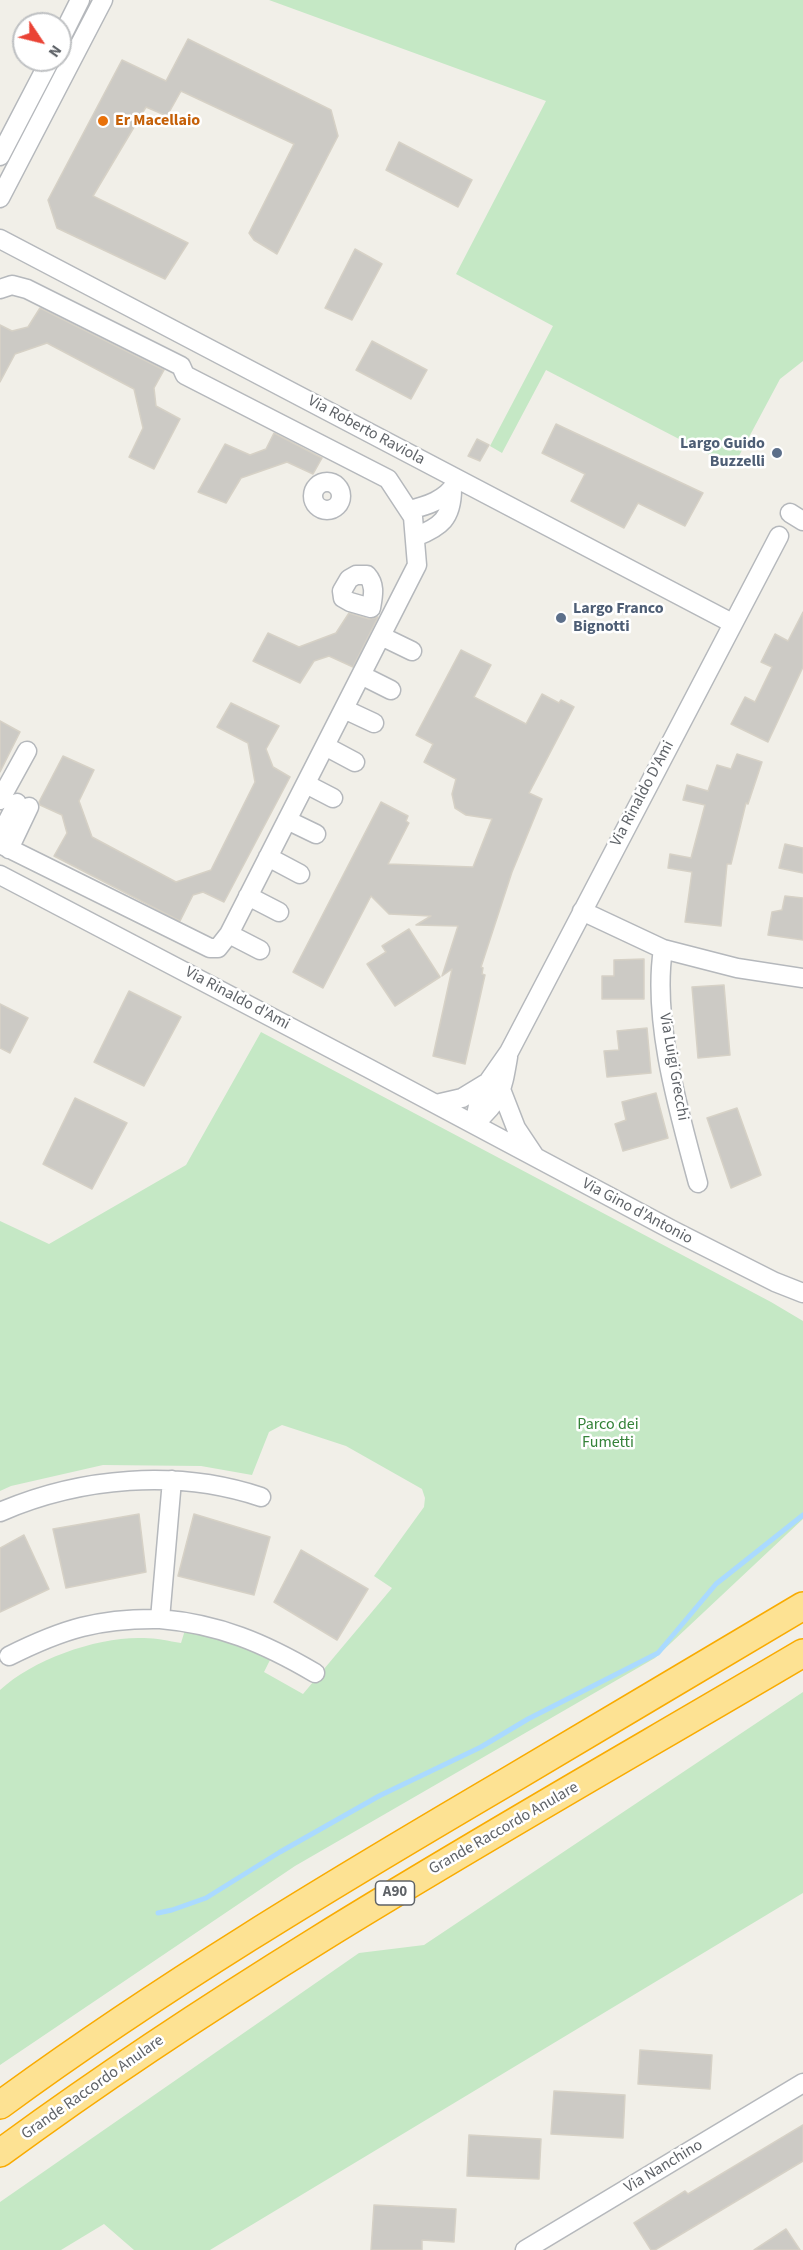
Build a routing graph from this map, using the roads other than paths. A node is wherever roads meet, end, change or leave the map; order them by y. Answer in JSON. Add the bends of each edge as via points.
{"nodes":[{"id":1,"x":80,"y":0,"type":"edge"},
{"id":2,"x":103,"y":0,"type":"edge"},
{"id":3,"x":72,"y":16,"type":"edge"},
{"id":4,"x":44,"y":72,"type":"edge"},
{"id":5,"x":0,"y":156,"type":"edge"},
{"id":6,"x":0,"y":198,"type":"edge"},
{"id":7,"x":0,"y":240,"type":"edge"},
{"id":8,"x":0,"y":289,"type":"edge"},
{"id":9,"x":337,"y":451,"type":"junction"},
{"id":10,"x":328,"y":482,"type":"dead end"},
{"id":11,"x":455,"y":484,"type":"junction"},
{"id":12,"x":409,"y":510,"type":"junction"},
{"id":13,"x":779,"y":536,"type":"dead end"},
{"id":14,"x":415,"y":537,"type":"junction"},
{"id":15,"x":371,"y":608,"type":"dead end"},
{"id":16,"x":732,"y":623,"type":"junction"},
{"id":17,"x":385,"y":628,"type":"junction"},
{"id":18,"x":412,"y":651,"type":"dead end"},
{"id":19,"x":361,"y":675,"type":"junction"},
{"id":20,"x":391,"y":690,"type":"dead end"},
{"id":21,"x":344,"y":709,"type":"junction"},
{"id":22,"x":374,"y":723,"type":"dead end"},
{"id":23,"x":325,"y":746,"type":"junction"},
{"id":24,"x":27,"y":752,"type":"dead end"},
{"id":25,"x":355,"y":762,"type":"dead end"},
{"id":26,"x":306,"y":784,"type":"junction"},
{"id":27,"x":333,"y":798,"type":"dead end"},
{"id":28,"x":16,"y":803,"type":"edge"},
{"id":29,"x":287,"y":820,"type":"junction"},
{"id":30,"x":316,"y":834,"type":"dead end"},
{"id":31,"x":3,"y":843,"type":"edge"},
{"id":32,"x":268,"y":857,"type":"junction"},
{"id":33,"x":300,"y":874,"type":"dead end"},
{"id":34,"x":0,"y":875,"type":"edge"},
{"id":35,"x":248,"y":896,"type":"junction"},
{"id":36,"x":582,"y":911,"type":"junction"},
{"id":37,"x":279,"y":912,"type":"dead end"},
{"id":38,"x":229,"y":934,"type":"junction"},
{"id":39,"x":663,"y":949,"type":"junction"},
{"id":40,"x":260,"y":950,"type":"dead end"},
{"id":41,"x":803,"y":978,"type":"edge"},
{"id":42,"x":508,"y":1052,"type":"junction"},
{"id":43,"x":485,"y":1084,"type":"junction"},
{"id":44,"x":502,"y":1092,"type":"junction"},
{"id":45,"x":436,"y":1104,"type":"junction"},
{"id":46,"x":474,"y":1124,"type":"junction"},
{"id":47,"x":537,"y":1159,"type":"junction"},
{"id":48,"x":698,"y":1183,"type":"dead end"},
{"id":49,"x":803,"y":1293,"type":"edge"},
{"id":50,"x":172,"y":1480,"type":"junction"},
{"id":51,"x":261,"y":1497,"type":"dead end"},
{"id":52,"x":0,"y":1512,"type":"edge"},
{"id":53,"x":803,"y":1606,"type":"edge"},
{"id":54,"x":160,"y":1619,"type":"junction"},
{"id":55,"x":803,"y":1653,"type":"edge"},
{"id":56,"x":9,"y":1656,"type":"dead end"},
{"id":57,"x":315,"y":1672,"type":"dead end"},
{"id":58,"x":803,"y":2083,"type":"edge"},
{"id":59,"x":0,"y":2104,"type":"edge"},
{"id":60,"x":0,"y":2153,"type":"edge"},
{"id":61,"x":525,"y":2250,"type":"edge"}],
"edges":[{"from":1,"to":3,"type":"street"},
{"from":2,"to":6,"type":"street"},
{"from":4,"to":5,"type":"street"},
{"from":7,"to":11,"type":"street","name":"Via Roberto Raviola"},
{"from":8,"to":9,"type":"street","via":[[12,285],[27,289],[181,366],[185,375]]},
{"from":9,"to":10,"type":"street"},
{"from":9,"to":12,"type":"street","via":[[388,479]]},
{"from":11,"to":12,"type":"street","via":[[427,506]]},
{"from":11,"to":14,"type":"street","via":[[452,505],[442,523]]},
{"from":11,"to":16,"type":"street","name":"Via Roberto Raviola"},
{"from":12,"to":14,"type":"street"},
{"from":13,"to":16,"type":"street","name":"Via Rinaldo D'Ami"},
{"from":14,"to":17,"type":"street","via":[[417,564]]},
{"from":15,"to":17,"type":"street"},
{"from":16,"to":36,"type":"street","name":"Via Rinaldo D'Ami"},
{"from":17,"to":18,"type":"street"},
{"from":17,"to":19,"type":"street"},
{"from":19,"to":20,"type":"street"},
{"from":19,"to":21,"type":"street"},
{"from":21,"to":22,"type":"street"},
{"from":21,"to":23,"type":"street"},
{"from":23,"to":25,"type":"street"},
{"from":23,"to":26,"type":"street"},
{"from":24,"to":28,"type":"street"},
{"from":26,"to":27,"type":"street"},
{"from":26,"to":29,"type":"street"},
{"from":28,"to":31,"type":"street"},
{"from":29,"to":30,"type":"street"},
{"from":29,"to":32,"type":"street"},
{"from":31,"to":38,"type":"street","via":[[210,948],[218,948]]},
{"from":32,"to":33,"type":"street"},
{"from":32,"to":35,"type":"street"},
{"from":34,"to":45,"type":"street","name":"Via Rinaldo d'Ami"},
{"from":35,"to":37,"type":"street"},
{"from":35,"to":38,"type":"street"},
{"from":36,"to":39,"type":"street"},
{"from":36,"to":42,"type":"street","name":"Via Rinaldo D'Ami"},
{"from":38,"to":40,"type":"street"},
{"from":39,"to":41,"type":"street","via":[[737,968]]},
{"from":39,"to":48,"type":"street","name":"Via Luigi Grecchi","via":[[664,1033]]},
{"from":42,"to":43,"type":"street","name":"Via Rinaldo D'Ami"},
{"from":42,"to":44,"type":"street","name":"Via Rinaldo D'Ami"},
{"from":43,"to":45,"type":"street","name":"Via Rinaldo D'Ami","via":[[462,1098]]},
{"from":43,"to":46,"type":"street","name":"Via Rinaldo D'Ami"},
{"from":44,"to":46,"type":"street"},
{"from":44,"to":47,"type":"street","name":"Via Rinaldo D'Ami","via":[[516,1128]]},
{"from":45,"to":46,"type":"street","name":"Via Rinaldo d'Ami"},
{"from":46,"to":47,"type":"street","name":"Via Gino d'Antonio"},
{"from":47,"to":49,"type":"street","name":"Via Gino d'Antonio","via":[[734,1263]]},
{"from":50,"to":51,"type":"street","via":[[218,1485]]},
{"from":50,"to":52,"type":"street","via":[[84,1486]]},
{"from":50,"to":54,"type":"street"},
{"from":53,"to":59,"type":"highway","number":"A90","via":[[264,1928]]},
{"from":54,"to":56,"type":"street","via":[[89,1624]]},
{"from":54,"to":57,"type":"street","via":[[203,1624],[246,1637]]},
{"from":55,"to":60,"type":"highway","name":"Grande Raccordo Anulare","number":"A90","via":[[265,1973]]},
{"from":58,"to":61,"type":"street","name":"Via Nanchino"}]}
